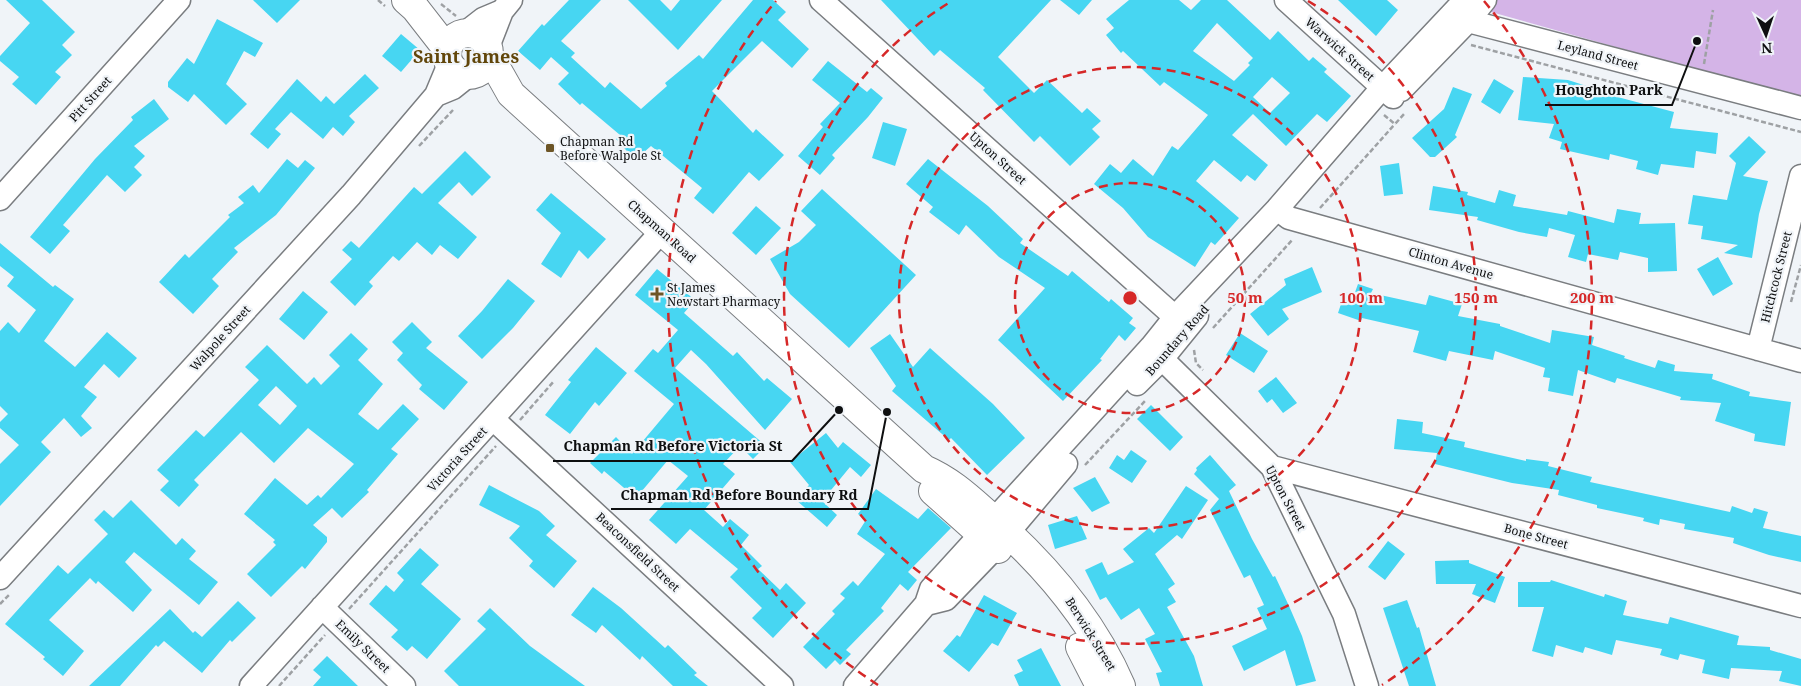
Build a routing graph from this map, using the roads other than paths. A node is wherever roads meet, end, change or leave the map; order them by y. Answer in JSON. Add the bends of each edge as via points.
{"nodes":[{"id":1,"x":179,"y":0,"type":"edge"},
{"id":2,"x":821,"y":0,"type":"edge"},
{"id":3,"x":1286,"y":0,"type":"edge"},
{"id":4,"x":1485,"y":0,"type":"edge"},
{"id":5,"x":419,"y":3,"type":"edge"},
{"id":6,"x":506,"y":5,"type":"edge"},
{"id":7,"x":1463,"y":10,"type":"edge"},
{"id":8,"x":467,"y":50,"type":"junction"},
{"id":9,"x":1388,"y":93,"type":"junction"},
{"id":10,"x":1801,"y":108,"type":"edge"},
{"id":11,"x":1801,"y":176,"type":"edge"},
{"id":12,"x":0,"y":199,"type":"edge"},
{"id":13,"x":1283,"y":214,"type":"junction"},
{"id":14,"x":662,"y":231,"type":"junction"},
{"id":15,"x":1175,"y":317,"type":"junction"},
{"id":16,"x":1758,"y":348,"type":"junction"},
{"id":17,"x":1156,"y":353,"type":"junction"},
{"id":18,"x":1801,"y":361,"type":"edge"},
{"id":19,"x":501,"y":425,"type":"junction"},
{"id":20,"x":1272,"y":467,"type":"junction"},
{"id":21,"x":995,"y":533,"type":"junction"},
{"id":22,"x":0,"y":578,"type":"edge"},
{"id":23,"x":1801,"y":606,"type":"edge"},
{"id":24,"x":330,"y":614,"type":"junction"},
{"id":25,"x":251,"y":686,"type":"edge"},
{"id":26,"x":404,"y":686,"type":"edge"},
{"id":27,"x":782,"y":686,"type":"edge"},
{"id":28,"x":855,"y":686,"type":"edge"},
{"id":29,"x":1100,"y":686,"type":"edge"},
{"id":30,"x":1121,"y":686,"type":"edge"},
{"id":31,"x":1366,"y":686,"type":"edge"}],
"edges":[{"from":1,"to":12,"type":"street","name":"Pitt Street"},
{"from":2,"to":15,"type":"street","name":"Upton Street"},
{"from":3,"to":9,"type":"street","name":"Warwick Street"},
{"from":4,"to":7,"type":"street","name":"Boundary Road"},
{"from":5,"to":8,"type":"main road","name":"Chapman Road"},
{"from":6,"to":8,"type":"street"},
{"from":7,"to":9,"type":"street","name":"Boundary Road"},
{"from":7,"to":10,"type":"street","name":"Leyland Street","via":[[1700,82]]},
{"from":8,"to":14,"type":"main road","name":"Chapman Road"},
{"from":8,"to":22,"type":"street","name":"Walpole Street","via":[[452,88],[436,95],[350,195]]},
{"from":9,"to":13,"type":"street","name":"Boundary Road"},
{"from":11,"to":16,"type":"street","name":"Hitchcock Street"},
{"from":13,"to":15,"type":"street","name":"Boundary Road"},
{"from":13,"to":16,"type":"street","name":"Clinton Avenue"},
{"from":13,"to":17,"type":"street","name":"Boundary Road","via":[[1187,327]]},
{"from":14,"to":19,"type":"street","name":"Victoria Street"},
{"from":14,"to":21,"type":"main road","name":"Chapman Road","via":[[924,469],[933,491]]},
{"from":15,"to":17,"type":"street","name":"Boundary Road"},
{"from":16,"to":18,"type":"street","name":"Clinton Avenue"},
{"from":17,"to":20,"type":"street","name":"Upton Street"},
{"from":17,"to":21,"type":"street","name":"Boundary Road"},
{"from":19,"to":24,"type":"street","name":"Victoria Street"},
{"from":19,"to":27,"type":"street","name":"Beaconsfield Street"},
{"from":20,"to":23,"type":"street","name":"Bone Street"},
{"from":20,"to":31,"type":"street","name":"Upton Street","via":[[1344,614]]},
{"from":21,"to":28,"type":"street","name":"Boundary Road","via":[[931,590],[926,604]]},
{"from":21,"to":29,"type":"main road","name":"Berwick Street","via":[[1085,655]]},
{"from":21,"to":30,"type":"main road","name":"Berwick Street","via":[[1042,566],[1077,608]]},
{"from":24,"to":25,"type":"street","name":"Victoria Street"},
{"from":24,"to":26,"type":"street","name":"Emily Street"}]}
